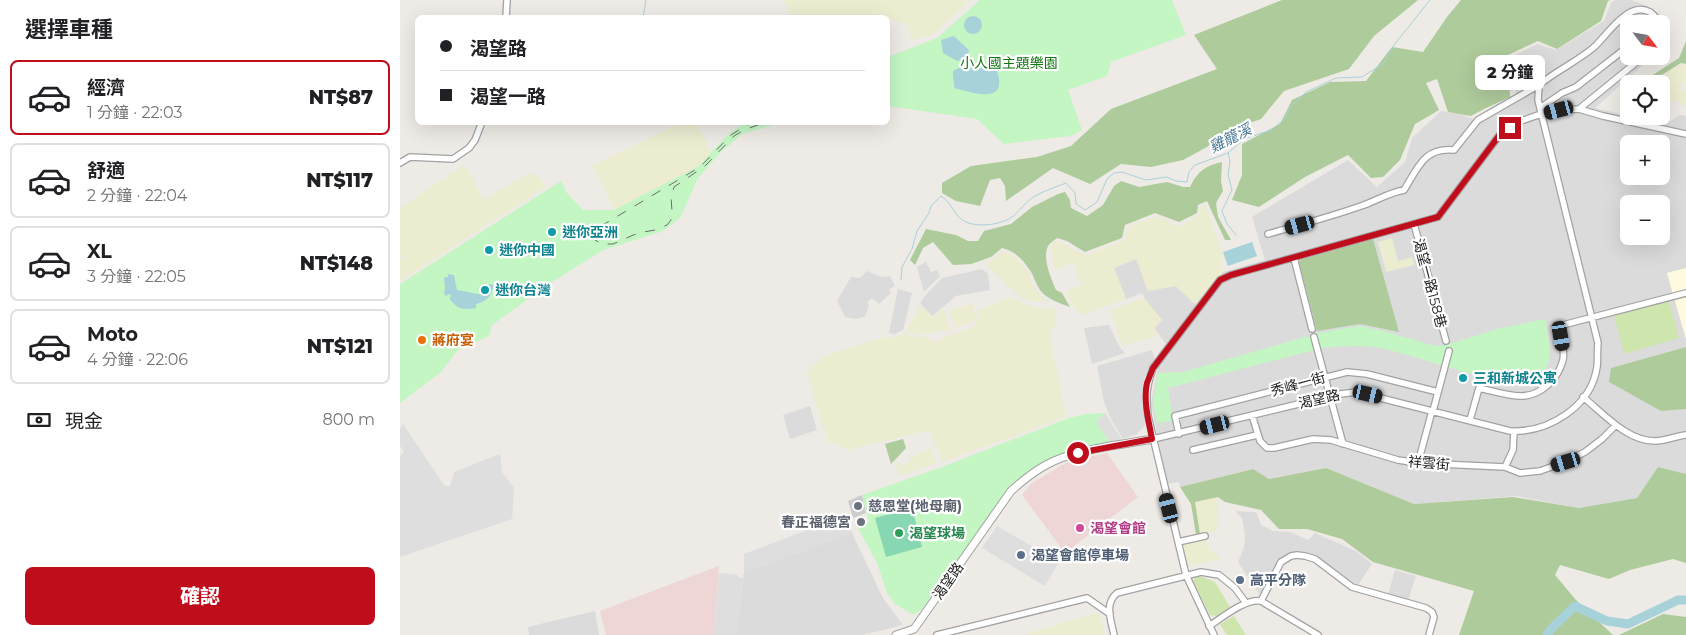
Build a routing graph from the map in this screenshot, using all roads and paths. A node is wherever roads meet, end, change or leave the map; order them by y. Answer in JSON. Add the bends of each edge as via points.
{"nodes":[{"id":1,"x":507,"y":0,"type":"edge"},
{"id":2,"x":506,"y":15,"type":"edge"},
{"id":3,"x":1625,"y":15,"type":"edge"},
{"id":4,"x":1653,"y":15,"type":"edge"},
{"id":5,"x":1620,"y":20,"type":"edge"},
{"id":6,"x":1620,"y":54,"type":"edge"},
{"id":7,"x":1633,"y":65,"type":"edge"},
{"id":8,"x":1539,"y":85,"type":"junction"},
{"id":9,"x":1578,"y":109,"type":"junction"},
{"id":10,"x":1541,"y":111,"type":"junction"},
{"id":11,"x":481,"y":125,"type":"edge"},
{"id":12,"x":1686,"y":134,"type":"edge"},
{"id":13,"x":400,"y":163,"type":"edge"},
{"id":14,"x":1414,"y":224,"type":"junction"},
{"id":15,"x":1268,"y":234,"type":"dead end"},
{"id":16,"x":1294,"y":258,"type":"junction"},
{"id":17,"x":1686,"y":292,"type":"edge"},
{"id":18,"x":1202,"y":306,"type":"junction"},
{"id":19,"x":1204,"y":312,"type":"dead end"},
{"id":20,"x":1591,"y":316,"type":"junction"},
{"id":21,"x":1312,"y":329,"type":"dead end"},
{"id":22,"x":1314,"y":337,"type":"dead end"},
{"id":23,"x":1446,"y":337,"type":"dead end"},
{"id":24,"x":1449,"y":351,"type":"dead end"},
{"id":25,"x":1324,"y":377,"type":"junction"},
{"id":26,"x":1438,"y":392,"type":"junction"},
{"id":27,"x":1330,"y":396,"type":"junction"},
{"id":28,"x":1583,"y":397,"type":"junction"},
{"id":29,"x":1432,"y":411,"type":"junction"},
{"id":30,"x":1252,"y":416,"type":"junction"},
{"id":31,"x":1470,"y":420,"type":"junction"},
{"id":32,"x":1616,"y":424,"type":"junction"},
{"id":33,"x":1514,"y":431,"type":"junction"},
{"id":34,"x":1178,"y":434,"type":"junction"},
{"id":35,"x":1257,"y":435,"type":"junction"},
{"id":36,"x":1686,"y":435,"type":"edge"},
{"id":37,"x":1152,"y":439,"type":"junction"},
{"id":38,"x":1343,"y":444,"type":"junction"},
{"id":39,"x":1193,"y":450,"type":"dead end"},
{"id":40,"x":1418,"y":464,"type":"junction"},
{"id":41,"x":1505,"y":467,"type":"junction"},
{"id":42,"x":1205,"y":536,"type":"dead end"},
{"id":43,"x":1178,"y":542,"type":"junction"},
{"id":44,"x":1186,"y":575,"type":"junction"},
{"id":45,"x":1261,"y":601,"type":"junction"},
{"id":46,"x":1246,"y":603,"type":"junction"},
{"id":47,"x":1110,"y":614,"type":"junction"},
{"id":48,"x":1209,"y":626,"type":"junction"},
{"id":49,"x":896,"y":635,"type":"edge"},
{"id":50,"x":938,"y":635,"type":"edge"},
{"id":51,"x":1114,"y":635,"type":"edge"},
{"id":52,"x":1214,"y":635,"type":"edge"},
{"id":53,"x":1318,"y":635,"type":"edge"},
{"id":54,"x":1429,"y":635,"type":"edge"}],
"edges":[{"from":1,"to":2,"type":"street"},
{"from":3,"to":4,"type":"street","via":[[1640,8]]},
{"from":5,"to":8,"type":"street","via":[[1593,48]]},
{"from":6,"to":10,"type":"street"},
{"from":7,"to":9,"type":"street"},
{"from":8,"to":10,"type":"street","name":"渴望路"},
{"from":8,"to":15,"type":"street","via":[[1478,120],[1454,150],[1444,149],[1425,157],[1404,190],[1332,216]]},
{"from":9,"to":10,"type":"street"},
{"from":9,"to":12,"type":"street"},
{"from":10,"to":14,"type":"street","via":[[1501,133],[1442,217]]},
{"from":10,"to":20,"type":"street","name":"渴望路"},
{"from":11,"to":13,"type":"street","via":[[469,148],[453,159],[410,158]]},
{"from":14,"to":16,"type":"street"},
{"from":14,"to":23,"type":"street","name":"渴望一路158巷"},
{"from":16,"to":18,"type":"street","via":[[1220,280]]},
{"from":16,"to":21,"type":"street"},
{"from":17,"to":20,"type":"street"},
{"from":18,"to":19,"type":"street"},
{"from":18,"to":37,"type":"street","via":[[1153,368],[1146,391]]},
{"from":20,"to":28,"type":"street","name":"渴望路","via":[[1598,343],[1597,368]]},
{"from":20,"to":31,"type":"street","via":[[1560,326],[1563,360],[1555,377],[1544,389],[1520,396],[1479,388]]},
{"from":22,"to":25,"type":"street"},
{"from":24,"to":26,"type":"street"},
{"from":25,"to":26,"type":"street","name":"秀峰一街","via":[[1347,372],[1367,374]]},
{"from":25,"to":27,"type":"street"},
{"from":25,"to":34,"type":"street","name":"秀峰一街","via":[[1175,416]]},
{"from":26,"to":29,"type":"street"},
{"from":27,"to":29,"type":"street","name":"渴望路","via":[[1357,392]]},
{"from":27,"to":30,"type":"street","name":"渴望路"},
{"from":27,"to":38,"type":"street"},
{"from":28,"to":32,"type":"street"},
{"from":28,"to":33,"type":"street","name":"渴望路","via":[[1558,421],[1523,432]]},
{"from":29,"to":31,"type":"street","name":"渴望路"},
{"from":29,"to":40,"type":"street"},
{"from":30,"to":34,"type":"street","name":"渴望路"},
{"from":30,"to":35,"type":"street"},
{"from":31,"to":33,"type":"street","name":"渴望路"},
{"from":32,"to":36,"type":"street","via":[[1635,438],[1656,442]]},
{"from":32,"to":41,"type":"street","name":"祥雲街","via":[[1585,452],[1566,462],[1520,473]]},
{"from":33,"to":41,"type":"street","via":[[1514,450]]},
{"from":34,"to":37,"type":"street","name":"渴望路"},
{"from":35,"to":38,"type":"street","name":"祥雲街","via":[[1267,448],[1313,439]]},
{"from":35,"to":39,"type":"street"},
{"from":37,"to":43,"type":"street"},
{"from":37,"to":49,"type":"street","name":"渴望路","via":[[1060,458],[1026,477],[1011,491],[914,629]]},
{"from":38,"to":40,"type":"street","name":"祥雲街"},
{"from":40,"to":41,"type":"street","name":"祥雲街"},
{"from":42,"to":43,"type":"street"},
{"from":43,"to":44,"type":"street"},
{"from":44,"to":46,"type":"street","via":[[1201,572],[1219,575]]},
{"from":44,"to":47,"type":"street","via":[[1117,593],[1109,603]]},
{"from":44,"to":48,"type":"street"},
{"from":45,"to":46,"type":"street"},
{"from":45,"to":53,"type":"street"},
{"from":45,"to":54,"type":"street","via":[[1281,562],[1291,556],[1305,556],[1325,566],[1352,587],[1426,608],[1434,617]]},
{"from":46,"to":48,"type":"street"},
{"from":47,"to":50,"type":"street","via":[[1087,598]]},
{"from":47,"to":51,"type":"street"},
{"from":48,"to":52,"type":"street"}]}
